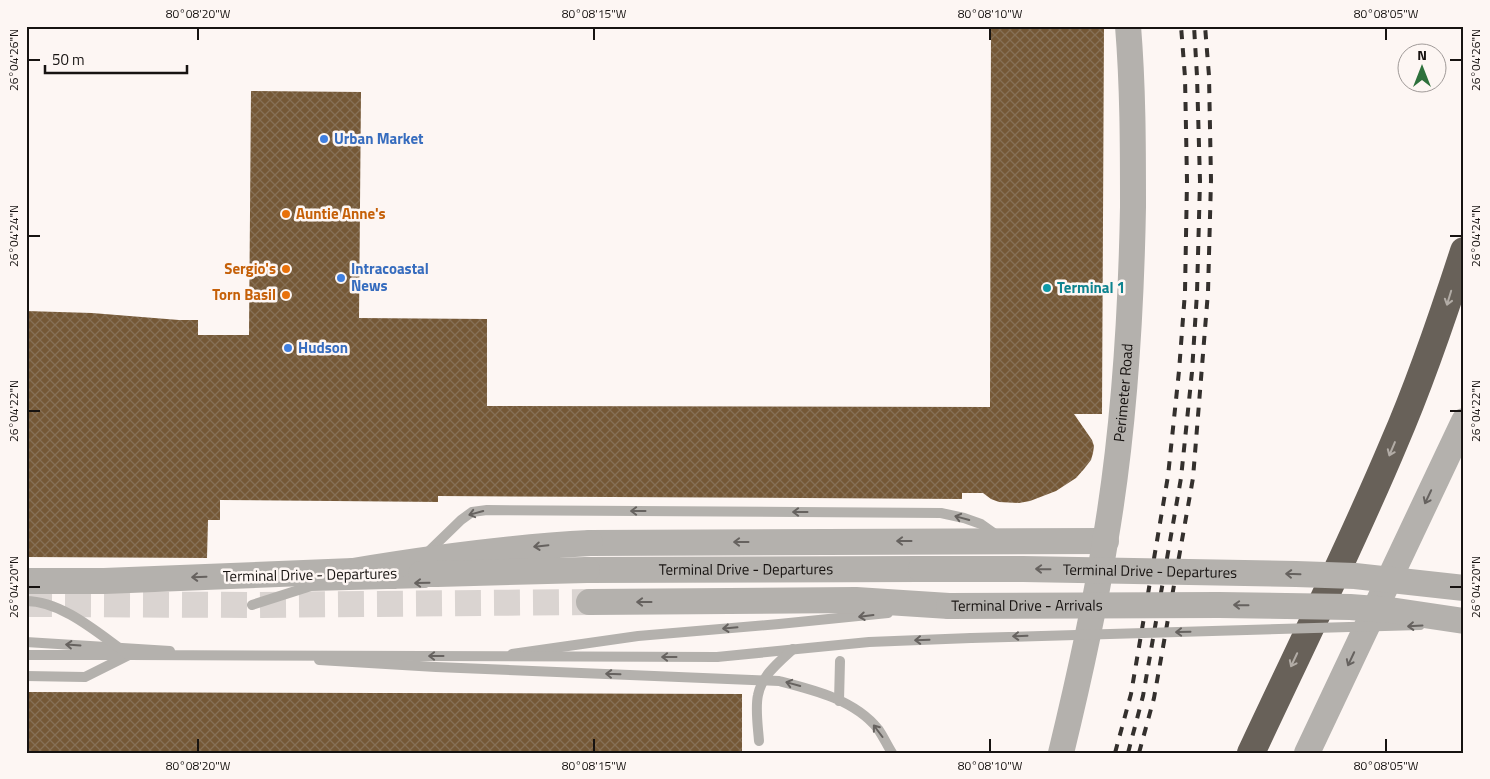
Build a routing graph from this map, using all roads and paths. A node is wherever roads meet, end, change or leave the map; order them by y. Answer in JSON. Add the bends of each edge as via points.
{"nodes":[{"id":1,"x":1128,"y":26,"type":"edge"},
{"id":2,"x":1464,"y":251,"type":"edge"},
{"id":3,"x":1464,"y":421,"type":"edge"},
{"id":4,"x":1106,"y":541,"type":"junction"},
{"id":5,"x":997,"y":545,"type":"junction"},
{"id":6,"x":974,"y":559,"type":"dead end"},
{"id":7,"x":353,"y":571,"type":"junction"},
{"id":8,"x":26,"y":581,"type":"edge"},
{"id":9,"x":396,"y":584,"type":"junction"},
{"id":10,"x":1464,"y":588,"type":"edge"},
{"id":11,"x":26,"y":601,"type":"edge"},
{"id":12,"x":589,"y":602,"type":"tunnel mouth"},
{"id":13,"x":252,"y":605,"type":"dead end"},
{"id":14,"x":779,"y":613,"type":"junction"},
{"id":15,"x":1464,"y":622,"type":"edge"},
{"id":16,"x":26,"y":642,"type":"edge"},
{"id":17,"x":793,"y":649,"type":"junction"},
{"id":18,"x":26,"y":654,"type":"edge"},
{"id":19,"x":129,"y":655,"type":"junction"},
{"id":20,"x":840,"y":661,"type":"dead end"},
{"id":21,"x":436,"y":667,"type":"junction"},
{"id":22,"x":26,"y":676,"type":"edge"},
{"id":23,"x":839,"y":701,"type":"junction"},
{"id":24,"x":759,"y":741,"type":"dead end"},
{"id":25,"x":892,"y":753,"type":"edge"},
{"id":26,"x":1061,"y":753,"type":"edge"},
{"id":27,"x":1252,"y":753,"type":"edge"},
{"id":28,"x":1307,"y":753,"type":"edge"}],
"edges":[{"from":1,"to":4,"type":"street","name":"Perimeter Road","via":[[1133,106],[1131,292],[1120,431]]},
{"from":2,"to":27,"type":"highway","one_way":true,"via":[[1395,442]]},
{"from":3,"to":28,"type":"street","one_way":true},
{"from":4,"to":5,"type":"street"},
{"from":4,"to":26,"type":"street","name":"Perimeter Road","via":[[1086,648]]},
{"from":5,"to":7,"type":"street","one_way":true,"bridge":true,"via":[[590,543],[440,557]]},
{"from":5,"to":9,"type":"lane","one_way":true,"via":[[981,524],[941,513],[487,510],[472,512],[461,520]]},
{"from":6,"to":9,"type":"lane","one_way":true,"via":[[927,577]]},
{"from":7,"to":8,"type":"street","name":"Terminal Drive - Departures","one_way":true},
{"from":10,"to":7,"type":"street","name":"Terminal Drive - Departures","one_way":true,"bridge":true,"via":[[1355,576],[1235,572],[587,570],[437,574]]},
{"from":9,"to":13,"type":"lane","via":[[311,586]]},
{"from":11,"to":19,"type":"lane","bridge":true,"via":[[42,603],[64,612]]},
{"from":14,"to":12,"type":"street","name":"Terminal Drive - Arrivals","one_way":true},
{"from":15,"to":14,"type":"street","name":"Terminal Drive - Arrivals","one_way":true,"bridge":true,"via":[[1350,607],[949,606],[856,600]]},
{"from":14,"to":21,"type":"lane","one_way":true},
{"from":15,"to":17,"type":"lane","one_way":true,"bridge":true,"via":[[1376,628],[878,641]]},
{"from":21,"to":16,"type":"lane","one_way":true},
{"from":17,"to":19,"type":"lane","one_way":true,"bridge":true,"via":[[717,657]]},
{"from":17,"to":24,"type":"lane","bridge":true,"via":[[762,682],[758,700]]},
{"from":18,"to":19,"type":"lane"},
{"from":19,"to":22,"type":"lane","via":[[85,677]]},
{"from":20,"to":23,"type":"lane"},
{"from":23,"to":21,"type":"lane","one_way":true,"via":[[808,688],[779,681]]},
{"from":25,"to":23,"type":"lane","one_way":true,"via":[[878,730],[860,712]]}]}
